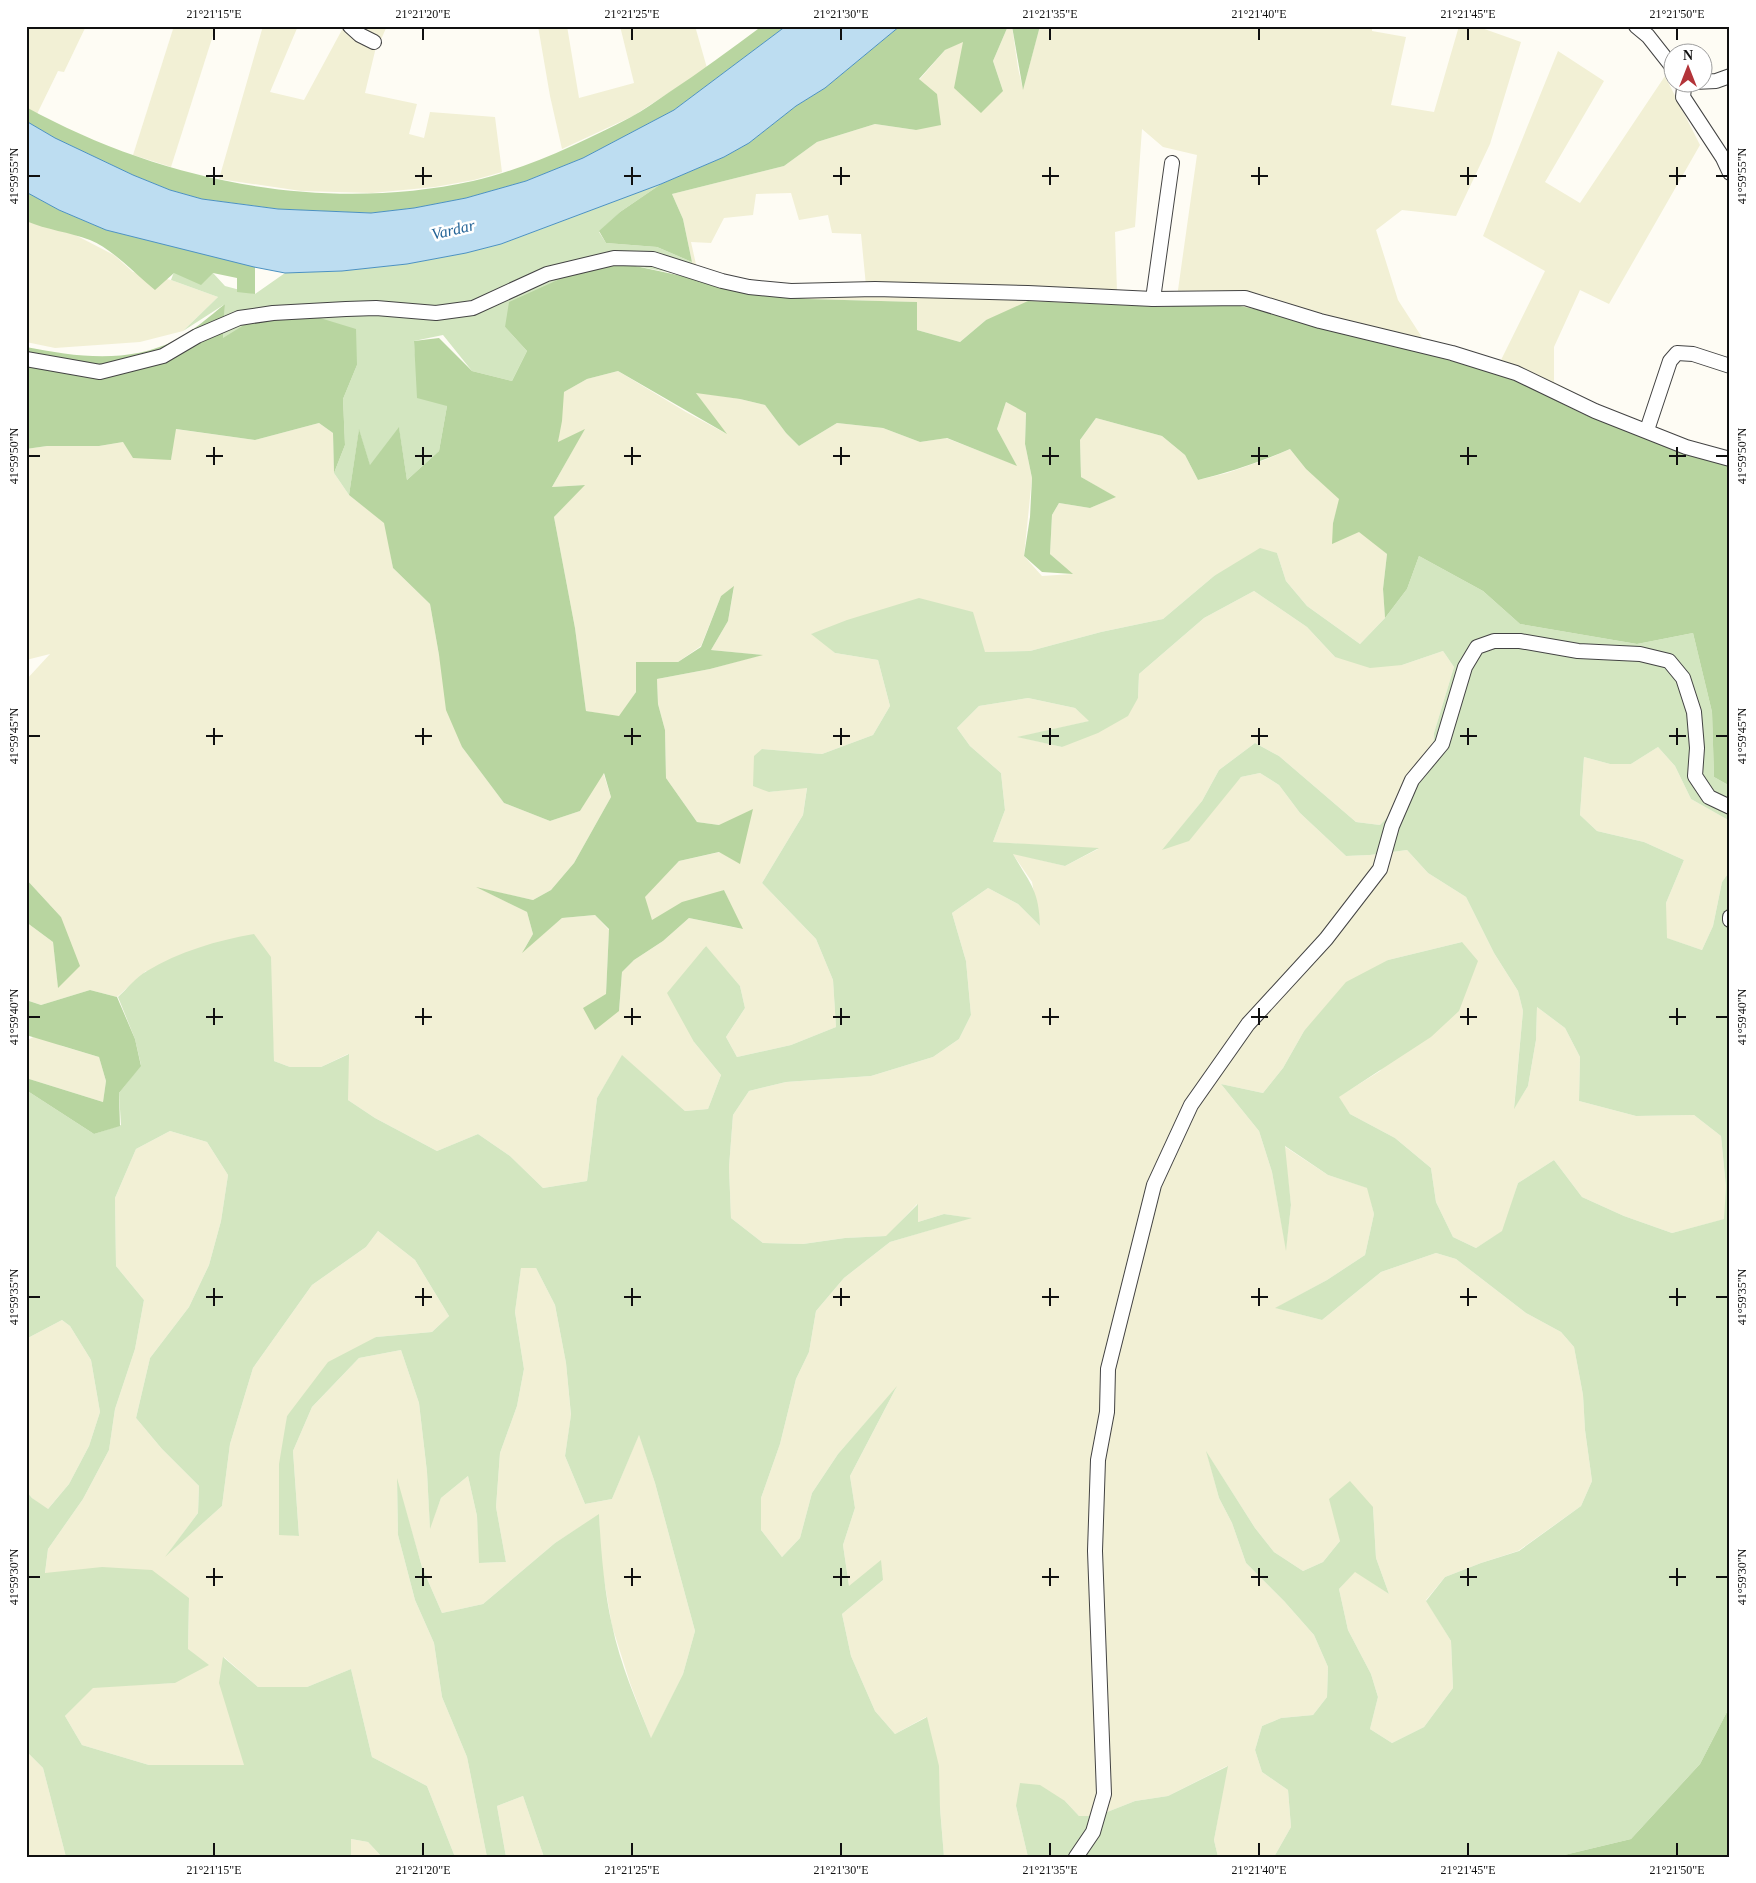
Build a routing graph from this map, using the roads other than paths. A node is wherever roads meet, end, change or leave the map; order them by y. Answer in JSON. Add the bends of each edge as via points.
{"nodes":[{"id":1,"x":350,"y":26,"type":"edge"},
{"id":2,"x":1636,"y":26,"type":"edge"},
{"id":3,"x":374,"y":42,"type":"dead end"},
{"id":4,"x":1664,"y":56,"type":"edge"},
{"id":5,"x":1730,"y":76,"type":"edge"},
{"id":6,"x":1714,"y":81,"type":"edge"},
{"id":7,"x":1684,"y":92,"type":"edge"},
{"id":8,"x":1172,"y":163,"type":"dead end"},
{"id":9,"x":1730,"y":173,"type":"edge"},
{"id":10,"x":1153,"y":299,"type":"junction"},
{"id":11,"x":26,"y":360,"type":"edge"},
{"id":12,"x":1730,"y":366,"type":"edge"},
{"id":13,"x":1646,"y":430,"type":"junction"},
{"id":14,"x":1730,"y":459,"type":"edge"},
{"id":15,"x":1730,"y":807,"type":"edge"},
{"id":16,"x":1076,"y":1857,"type":"edge"}],
"edges":[{"from":1,"to":3,"type":"street"},
{"from":2,"to":4,"type":"street"},
{"from":5,"to":6,"type":"street"},
{"from":7,"to":9,"type":"street","via":[[1683,97]]},
{"from":8,"to":10,"type":"street"},
{"from":10,"to":11,"type":"street","via":[[932,290],[791,291],[722,281],[654,259],[614,258],[547,274],[474,308],[436,313],[346,309],[238,318],[164,356],[100,372]]},
{"from":10,"to":13,"type":"street","via":[[1245,298],[1265,303],[1320,321],[1452,353],[1516,373],[1595,411]]},
{"from":12,"to":13,"type":"street","via":[[1693,354],[1677,353],[1670,361]]},
{"from":13,"to":14,"type":"street","via":[[1686,447]]},
{"from":15,"to":16,"type":"street","via":[[1709,797],[1695,776],[1694,712],[1683,678],[1669,661],[1640,654],[1578,651],[1520,641],[1494,641],[1477,647],[1465,667],[1442,744],[1412,780],[1392,826],[1380,869],[1326,939],[1248,1024],[1191,1105],[1154,1185],[1108,1369],[1107,1412],[1098,1460],[1094,1551],[1104,1794],[1093,1832]]}]}
